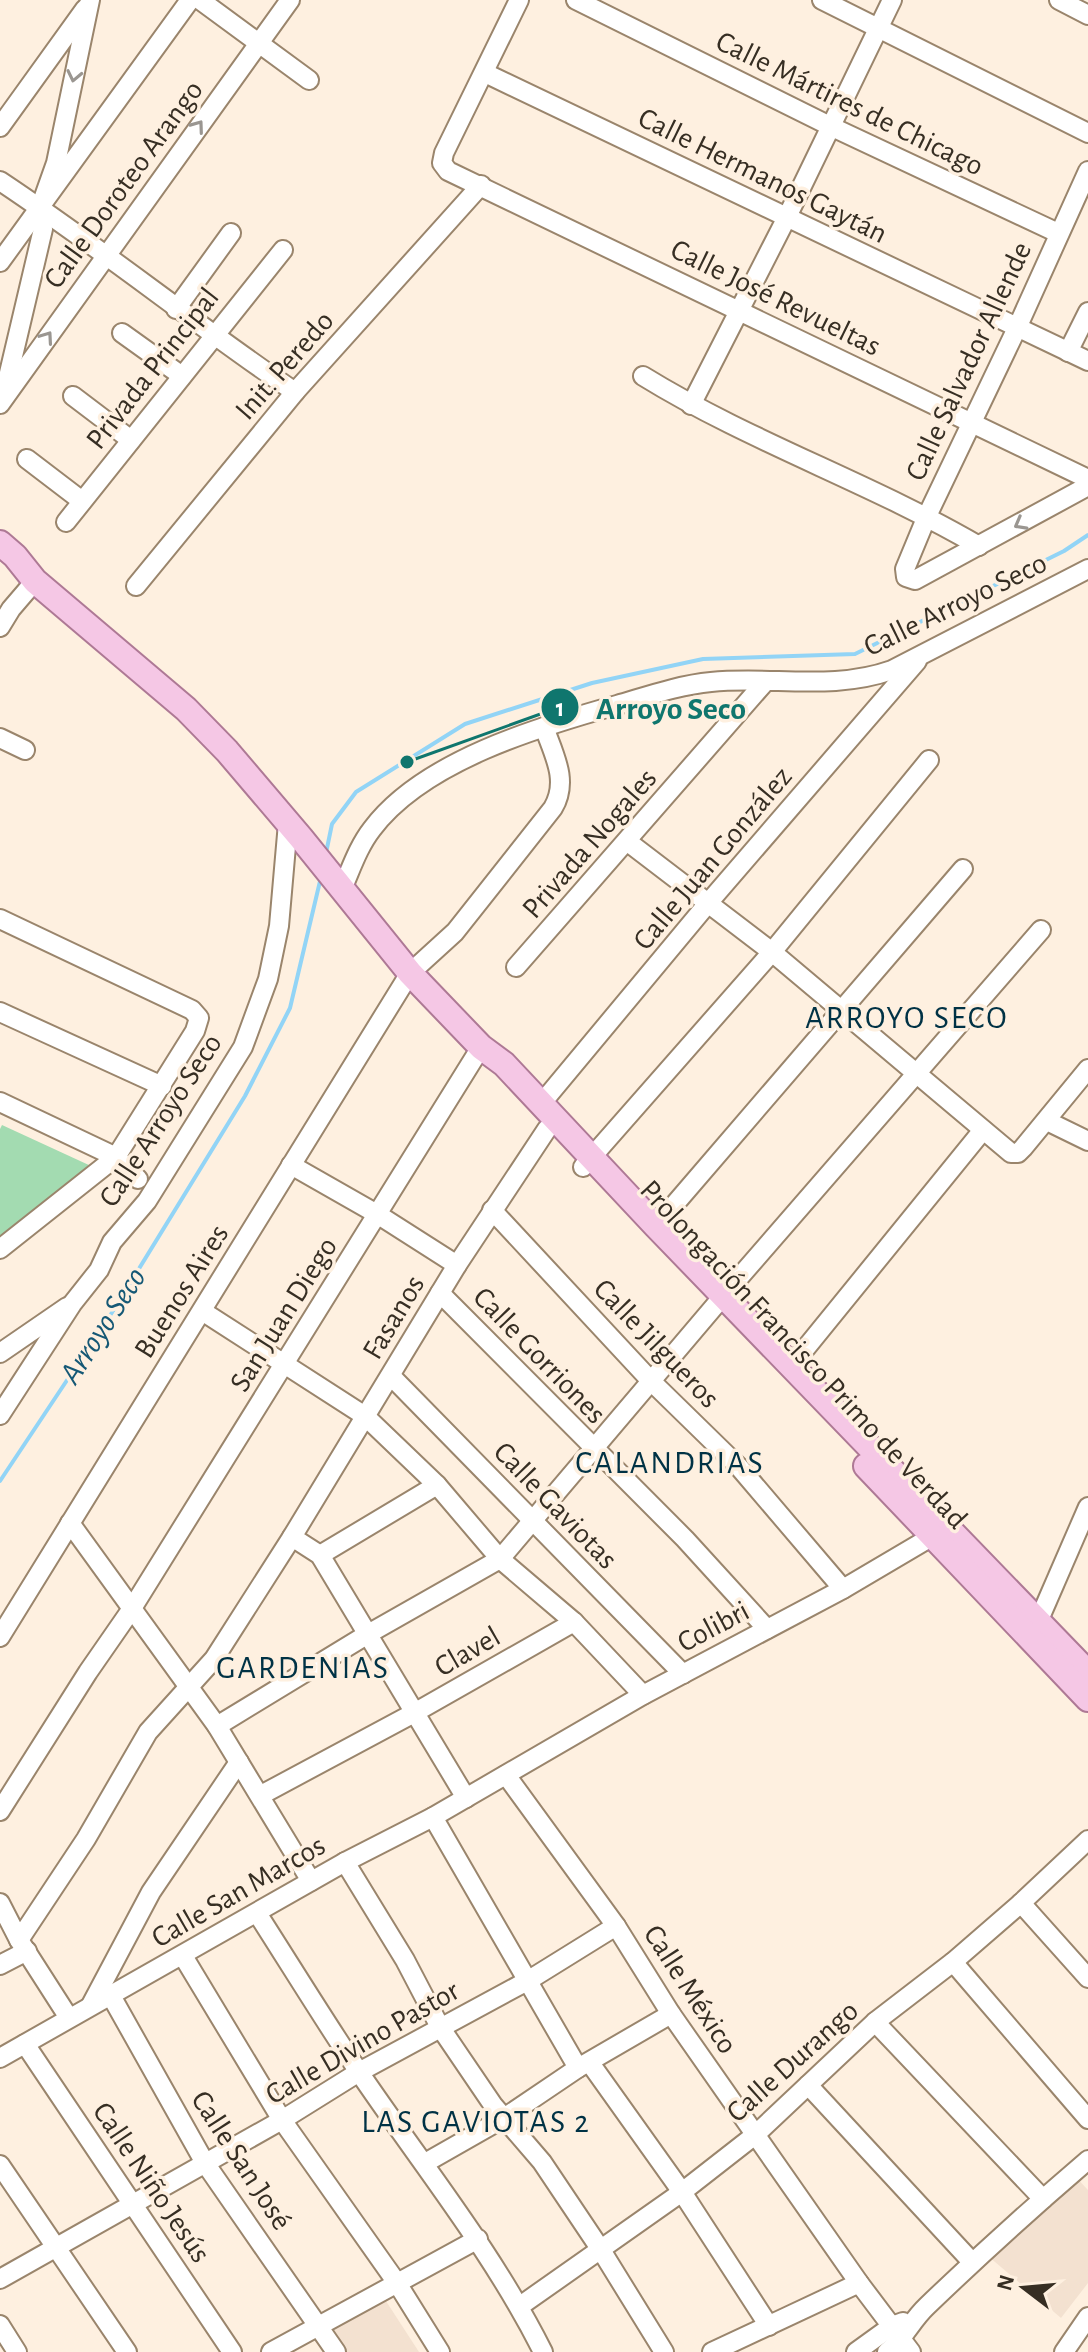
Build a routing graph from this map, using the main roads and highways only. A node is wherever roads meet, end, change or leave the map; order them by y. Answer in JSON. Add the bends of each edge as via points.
{"nodes":[{"id":1,"x":0,"y":543,"type":"edge"},
{"id":2,"x":0,"y":565,"type":"edge"},
{"id":3,"x":35,"y":581,"type":"junction"},
{"id":4,"x":481,"y":1047,"type":"junction"},
{"id":5,"x":587,"y":1162,"type":"junction"},
{"id":6,"x":719,"y":1300,"type":"junction"},
{"id":7,"x":940,"y":1532,"type":"junction"},
{"id":8,"x":1088,"y":1673,"type":"edge"},
{"id":9,"x":1088,"y":1699,"type":"edge"}],
"edges":[{"from":1,"to":3,"type":"main road"},
{"from":2,"to":3,"type":"main road"},
{"from":3,"to":4,"type":"main road","name":"Prolongación Francisco Primo de Verdad","via":[[186,709],[227,751],[410,973]]},
{"from":4,"to":5,"type":"main road","name":"Prolongación Francisco Primo de Verdad","via":[[541,1104]]},
{"from":4,"to":5,"type":"main road","name":"Prolongación Francisco Primo de Verdad","via":[[494,1073]]},
{"from":5,"to":6,"type":"main road","name":"Prolongación Francisco Primo de Verdad"},
{"from":5,"to":6,"type":"main road","name":"Prolongación Francisco Primo de Verdad","via":[[656,1226]]},
{"from":6,"to":7,"type":"main road","name":"Prolongación Francisco Primo de Verdad"},
{"from":6,"to":7,"type":"main road","name":"Prolongación Francisco Primo de Verdad","via":[[792,1365]]},
{"from":7,"to":8,"type":"main road","name":"Prolongación Francisco Primo de Verdad"},
{"from":7,"to":9,"type":"main road","name":"Prolongación Francisco Primo de Verdad"}]}
